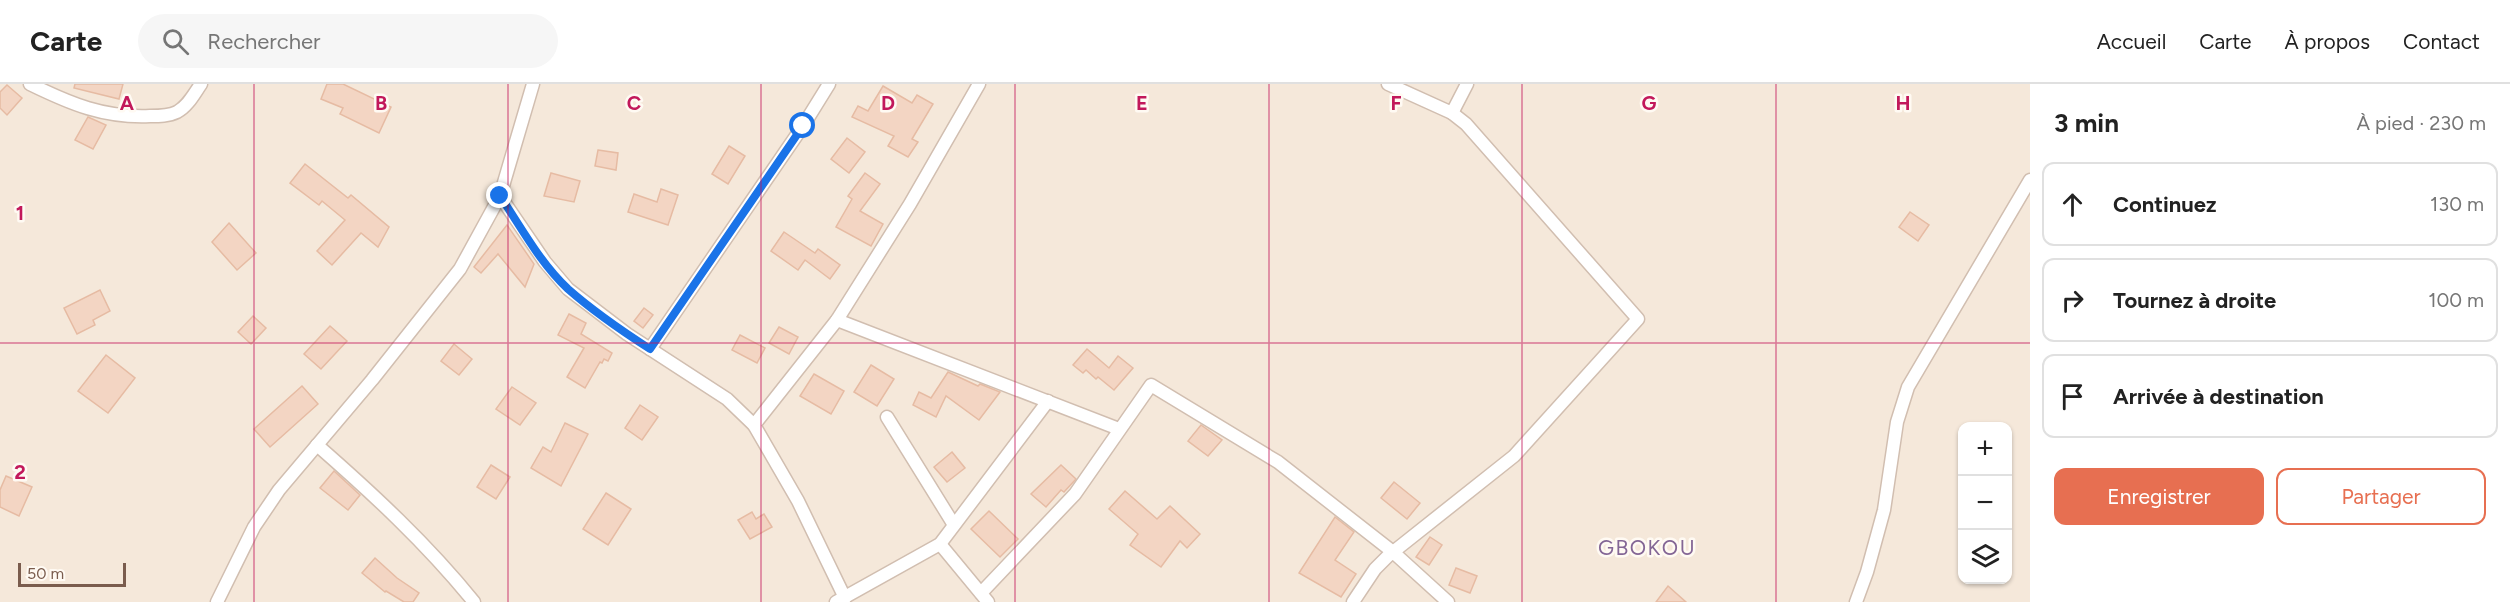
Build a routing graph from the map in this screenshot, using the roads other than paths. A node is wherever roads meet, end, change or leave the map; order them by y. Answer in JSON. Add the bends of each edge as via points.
{"nodes":[{"id":1,"x":30,"y":84,"type":"edge"},
{"id":2,"x":201,"y":84,"type":"edge"},
{"id":3,"x":533,"y":84,"type":"edge"},
{"id":4,"x":829,"y":84,"type":"edge"},
{"id":5,"x":979,"y":84,"type":"edge"},
{"id":6,"x":1388,"y":84,"type":"edge"},
{"id":7,"x":1467,"y":84,"type":"edge"},
{"id":8,"x":1452,"y":113,"type":"junction"},
{"id":9,"x":2030,"y":180,"type":"edge"},
{"id":10,"x":500,"y":196,"type":"junction"},
{"id":11,"x":837,"y":320,"type":"junction"},
{"id":12,"x":650,"y":349,"type":"junction"},
{"id":13,"x":1048,"y":401,"type":"junction"},
{"id":14,"x":888,"y":417,"type":"dead end"},
{"id":15,"x":754,"y":425,"type":"junction"},
{"id":16,"x":1119,"y":429,"type":"junction"},
{"id":17,"x":317,"y":445,"type":"junction"},
{"id":18,"x":954,"y":525,"type":"junction"},
{"id":19,"x":940,"y":544,"type":"junction"},
{"id":20,"x":1393,"y":552,"type":"junction"},
{"id":21,"x":985,"y":597,"type":"edge"},
{"id":22,"x":841,"y":600,"type":"edge"},
{"id":23,"x":217,"y":602,"type":"edge"},
{"id":24,"x":474,"y":602,"type":"edge"},
{"id":25,"x":1353,"y":602,"type":"edge"},
{"id":26,"x":1448,"y":602,"type":"edge"},
{"id":27,"x":1856,"y":602,"type":"edge"}],
"edges":[{"from":1,"to":2,"type":"street","via":[[66,102],[105,114],[135,117],[175,114]]},
{"from":3,"to":10,"type":"street"},
{"from":4,"to":12,"type":"street"},
{"from":5,"to":11,"type":"street"},
{"from":6,"to":8,"type":"street"},
{"from":7,"to":8,"type":"street"},
{"from":8,"to":20,"type":"street","via":[[1466,124],[1638,319],[1507,463]]},
{"from":9,"to":27,"type":"street","via":[[1908,387],[1897,422],[1884,510]]},
{"from":10,"to":12,"type":"street","via":[[568,289]]},
{"from":10,"to":17,"type":"street","via":[[460,269]]},
{"from":11,"to":13,"type":"street"},
{"from":11,"to":15,"type":"street"},
{"from":12,"to":15,"type":"street","via":[[727,399]]},
{"from":13,"to":16,"type":"street"},
{"from":13,"to":18,"type":"street"},
{"from":14,"to":18,"type":"street"},
{"from":15,"to":22,"type":"street","via":[[798,501]]},
{"from":16,"to":20,"type":"street","via":[[1151,385],[1278,462]]},
{"from":16,"to":21,"type":"street","via":[[1075,494]]},
{"from":17,"to":23,"type":"street","via":[[254,527]]},
{"from":17,"to":24,"type":"street","via":[[408,529]]},
{"from":18,"to":19,"type":"street"},
{"from":19,"to":21,"type":"street"},
{"from":19,"to":22,"type":"street"},
{"from":20,"to":25,"type":"street","via":[[1375,569]]},
{"from":20,"to":26,"type":"street"}]}
